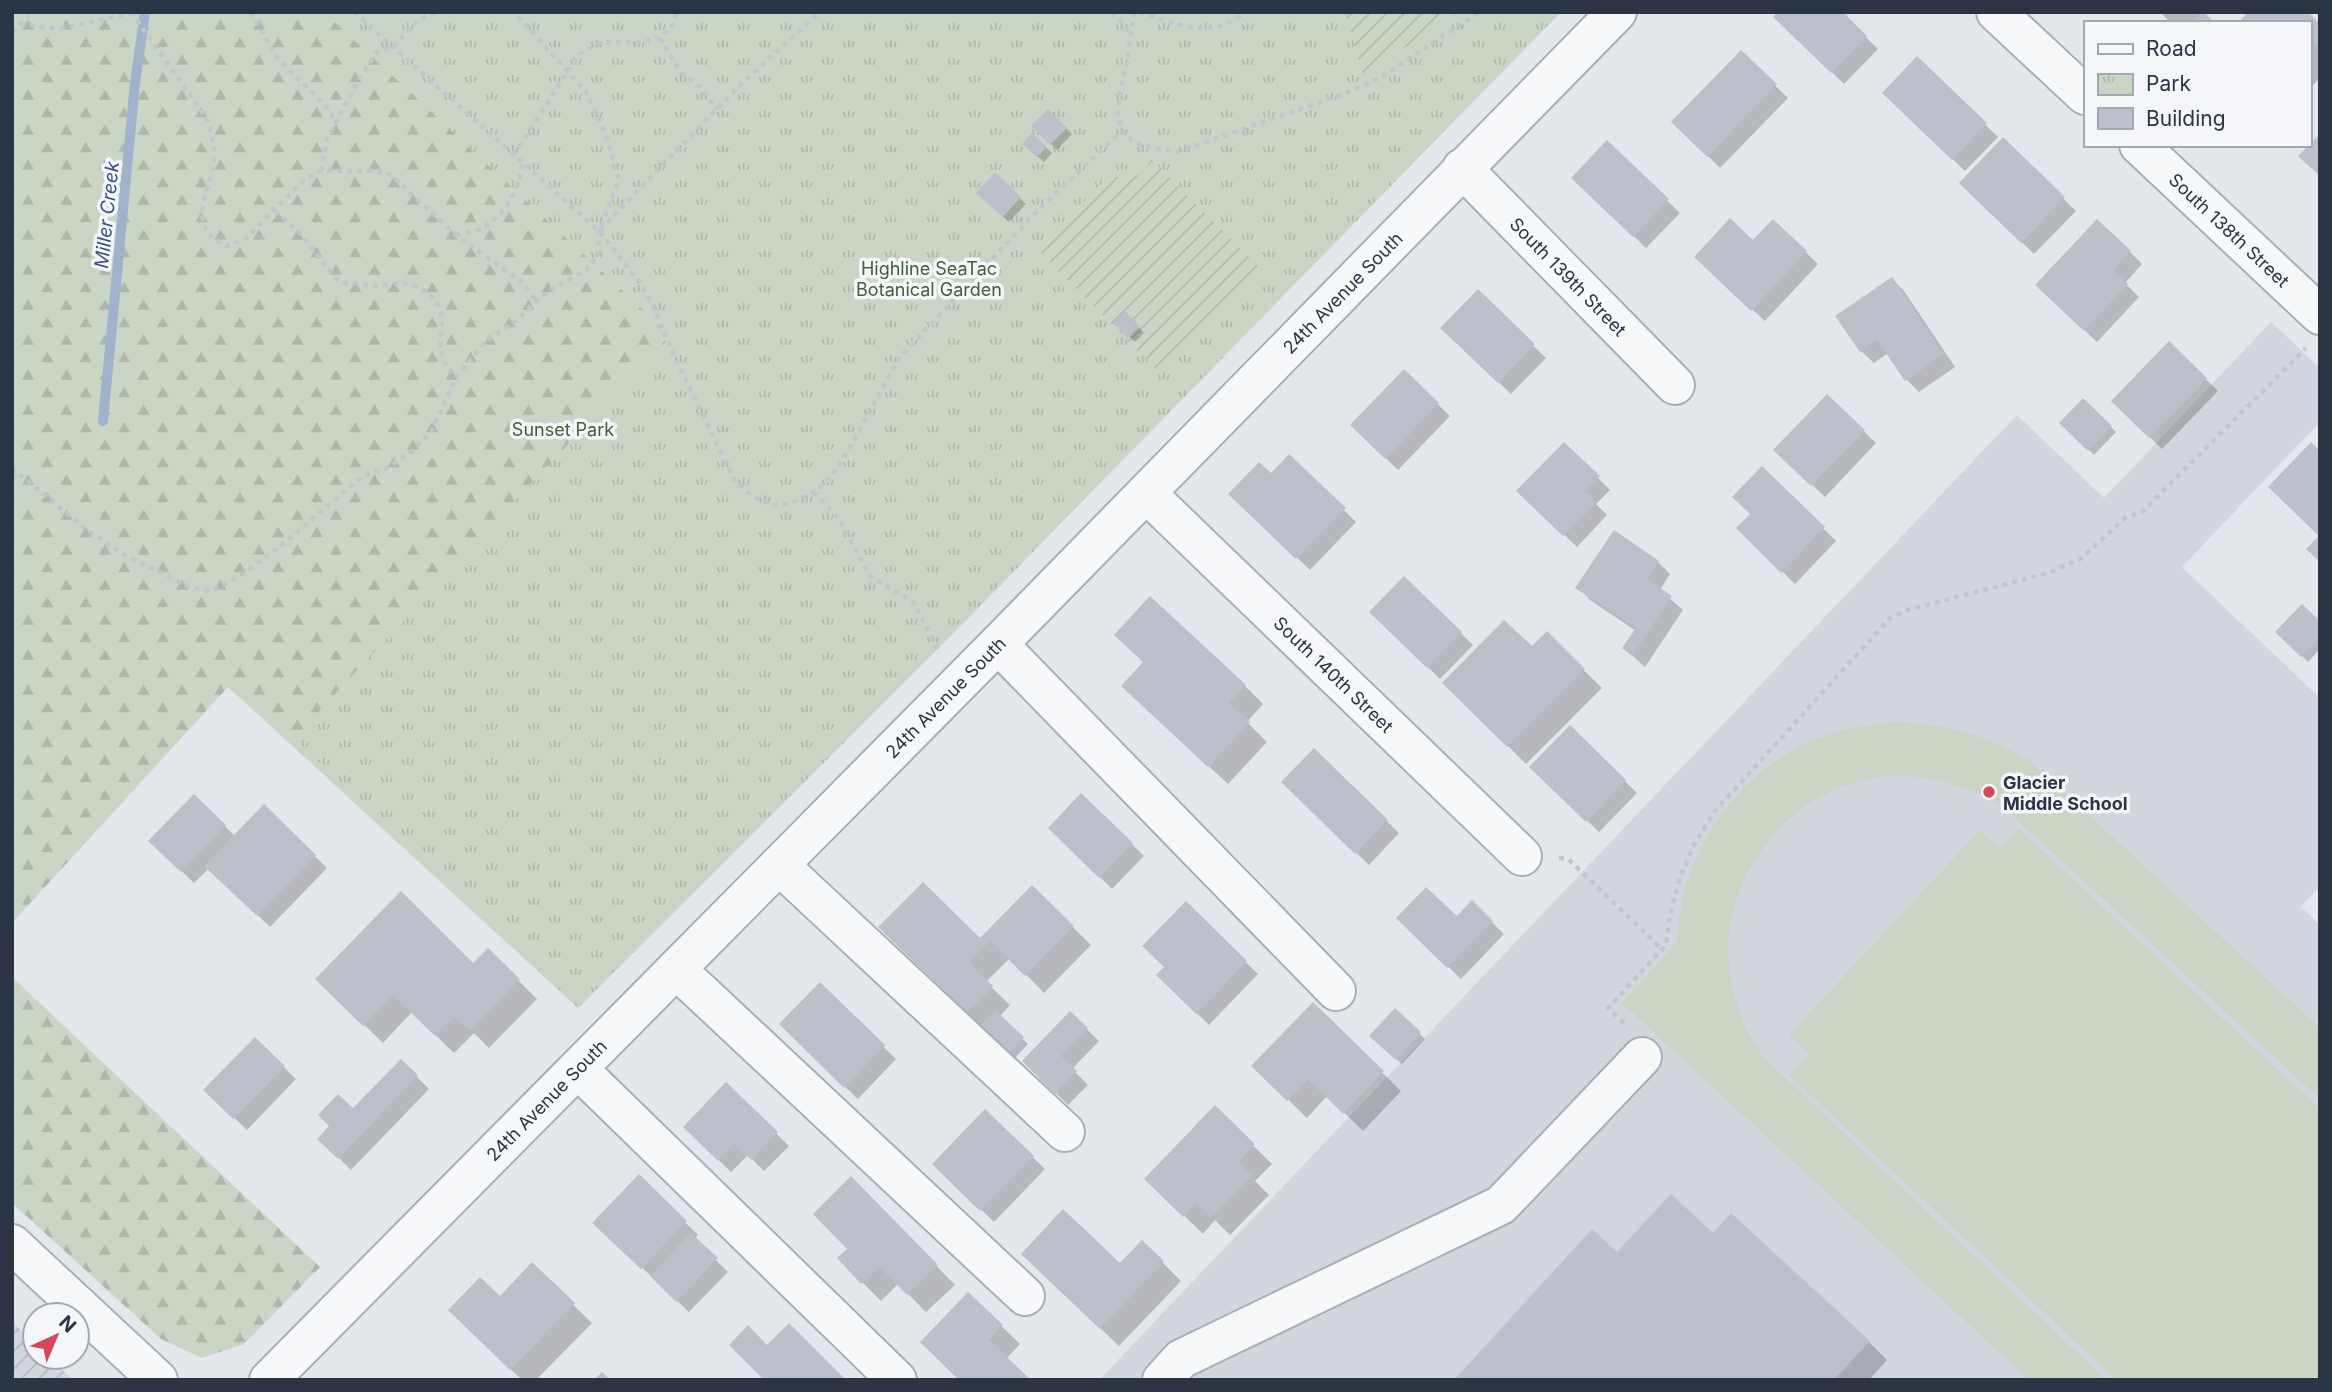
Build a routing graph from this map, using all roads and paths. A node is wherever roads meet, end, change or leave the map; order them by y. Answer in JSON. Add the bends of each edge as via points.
{"nodes":[{"id":1,"x":32,"y":12,"type":"edge"},
{"id":2,"x":251,"y":12,"type":"edge"},
{"id":3,"x":354,"y":12,"type":"edge"},
{"id":4,"x":436,"y":12,"type":"edge"},
{"id":5,"x":514,"y":12,"type":"edge"},
{"id":6,"x":677,"y":12,"type":"edge"},
{"id":7,"x":820,"y":12,"type":"edge"},
{"id":8,"x":1112,"y":12,"type":"edge"},
{"id":9,"x":1134,"y":12,"type":"edge"},
{"id":10,"x":1140,"y":12,"type":"edge"},
{"id":11,"x":1245,"y":12,"type":"edge"},
{"id":12,"x":1479,"y":12,"type":"edge"},
{"id":13,"x":1617,"y":12,"type":"edge"},
{"id":14,"x":1996,"y":12,"type":"edge"},
{"id":15,"x":131,"y":13,"type":"edge"},
{"id":16,"x":20,"y":24,"type":"junction"},
{"id":17,"x":12,"y":32,"type":"edge"},
{"id":18,"x":1132,"y":35,"type":"junction"},
{"id":19,"x":660,"y":38,"type":"junction"},
{"id":20,"x":394,"y":46,"type":"junction"},
{"id":21,"x":568,"y":73,"type":"junction"},
{"id":22,"x":2084,"y":94,"type":"edge"},
{"id":23,"x":716,"y":110,"type":"junction"},
{"id":24,"x":335,"y":122,"type":"junction"},
{"id":25,"x":1122,"y":131,"type":"junction"},
{"id":26,"x":2141,"y":147,"type":"edge"},
{"id":27,"x":514,"y":155,"type":"junction"},
{"id":28,"x":523,"y":163,"type":"junction"},
{"id":29,"x":1462,"y":168,"type":"junction"},
{"id":30,"x":321,"y":172,"type":"junction"},
{"id":31,"x":275,"y":211,"type":"junction"},
{"id":32,"x":599,"y":231,"type":"junction"},
{"id":33,"x":456,"y":235,"type":"junction"},
{"id":34,"x":536,"y":301,"type":"junction"},
{"id":35,"x":2315,"y":330,"type":"edge"},
{"id":36,"x":457,"y":376,"type":"junction"},
{"id":37,"x":1675,"y":385,"type":"dead end"},
{"id":38,"x":12,"y":468,"type":"edge"},
{"id":39,"x":19,"y":474,"type":"junction"},
{"id":40,"x":12,"y":480,"type":"edge"},
{"id":41,"x":814,"y":492,"type":"junction"},
{"id":42,"x":1146,"y":493,"type":"junction"},
{"id":43,"x":998,"y":644,"type":"junction"},
{"id":44,"x":956,"y":687,"type":"junction"},
{"id":45,"x":1522,"y":856,"type":"dead end"},
{"id":46,"x":1568,"y":859,"type":"dead end"},
{"id":47,"x":779,"y":865,"type":"junction"},
{"id":48,"x":1662,"y":949,"type":"junction"},
{"id":49,"x":676,"y":969,"type":"junction"},
{"id":50,"x":1336,"y":991,"type":"dead end"},
{"id":51,"x":1642,"y":1057,"type":"joint"},
{"id":52,"x":578,"y":1069,"type":"junction"},
{"id":53,"x":1065,"y":1132,"type":"dead end"},
{"id":54,"x":12,"y":1244,"type":"edge"},
{"id":55,"x":1025,"y":1296,"type":"dead end"},
{"id":56,"x":158,"y":1380,"type":"edge"},
{"id":57,"x":269,"y":1380,"type":"edge"},
{"id":58,"x":897,"y":1380,"type":"edge"},
{"id":59,"x":1162,"y":1380,"type":"edge"}],
"edges":[{"from":1,"to":16,"type":"path"},
{"from":2,"to":24,"type":"path","via":[[277,58],[326,106]]},
{"from":3,"to":20,"type":"path"},
{"from":4,"to":20,"type":"path","via":[[419,19]]},
{"from":5,"to":21,"type":"path"},
{"from":6,"to":19,"type":"path","via":[[673,25]]},
{"from":7,"to":23,"type":"path"},
{"from":8,"to":18,"type":"path"},
{"from":9,"to":18,"type":"path"},
{"from":10,"to":11,"type":"path","via":[[1182,26],[1209,29]]},
{"from":12,"to":25,"type":"path","via":[[1383,76],[1352,91],[1199,146],[1177,152],[1158,150]]},
{"from":13,"to":29,"type":"street","name":"24th Avenue South"},
{"from":14,"to":22,"type":"street"},
{"from":15,"to":16,"type":"path","via":[[60,29]]},
{"from":15,"to":31,"type":"path","via":[[206,117],[215,156],[201,212],[206,230],[226,246],[244,240]]},
{"from":16,"to":17,"type":"path"},
{"from":18,"to":25,"type":"path","via":[[1120,92]]},
{"from":19,"to":21,"type":"path","via":[[603,42],[579,54]]},
{"from":19,"to":23,"type":"path","via":[[681,73],[699,86]]},
{"from":20,"to":24,"type":"path","via":[[377,52]]},
{"from":20,"to":27,"type":"path"},
{"from":21,"to":27,"type":"path"},
{"from":21,"to":32,"type":"path","via":[[597,113],[619,180]]},
{"from":23,"to":32,"type":"path"},
{"from":24,"to":30,"type":"path"},
{"from":25,"to":41,"type":"path","via":[[1040,209],[899,358],[848,451],[831,477]]},
{"from":26,"to":35,"type":"street","name":"South 138th Street"},
{"from":27,"to":28,"type":"path"},
{"from":28,"to":32,"type":"path"},
{"from":28,"to":33,"type":"path","via":[[511,200],[495,218],[481,229]]},
{"from":29,"to":37,"type":"street","name":"South 139th Street"},
{"from":29,"to":42,"type":"street","name":"24th Avenue South"},
{"from":30,"to":31,"type":"path","via":[[305,179]]},
{"from":30,"to":33,"type":"path","via":[[390,174]]},
{"from":31,"to":36,"type":"path","via":[[299,232],[339,282],[413,285],[438,303],[442,310],[442,360]]},
{"from":32,"to":34,"type":"path","via":[[598,255],[586,270]]},
{"from":32,"to":41,"type":"path","via":[[653,306],[735,481],[772,505],[789,505]]},
{"from":33,"to":34,"type":"path","via":[[523,283]]},
{"from":34,"to":36,"type":"path","via":[[485,342]]},
{"from":35,"to":48,"type":"path","via":[[2142,512],[2126,517],[2082,558],[2048,573],[1890,618],[1714,813],[1680,878]]},
{"from":36,"to":39,"type":"path","via":[[431,432],[409,454],[356,481],[288,540],[211,591],[192,587],[125,555]]},
{"from":38,"to":39,"type":"path"},
{"from":39,"to":40,"type":"path"},
{"from":41,"to":44,"type":"path","via":[[839,519],[869,575],[914,603]]},
{"from":42,"to":43,"type":"street","name":"24th Avenue South"},
{"from":42,"to":45,"type":"street","name":"South 140th Street"},
{"from":43,"to":44,"type":"street","name":"24th Avenue South"},
{"from":43,"to":50,"type":"street"},
{"from":44,"to":47,"type":"street","name":"24th Avenue South"},
{"from":46,"to":48,"type":"path"},
{"from":47,"to":49,"type":"street","name":"24th Avenue South"},
{"from":47,"to":53,"type":"street"},
{"from":48,"to":51,"type":"path","via":[[1608,1008],[1651,1048]]},
{"from":49,"to":52,"type":"street","name":"24th Avenue South"},
{"from":49,"to":55,"type":"street"},
{"from":51,"to":59,"type":"street","via":[[1501,1205],[1181,1359]]},
{"from":52,"to":57,"type":"street","name":"24th Avenue South"},
{"from":52,"to":58,"type":"street"},
{"from":54,"to":56,"type":"street"}]}
